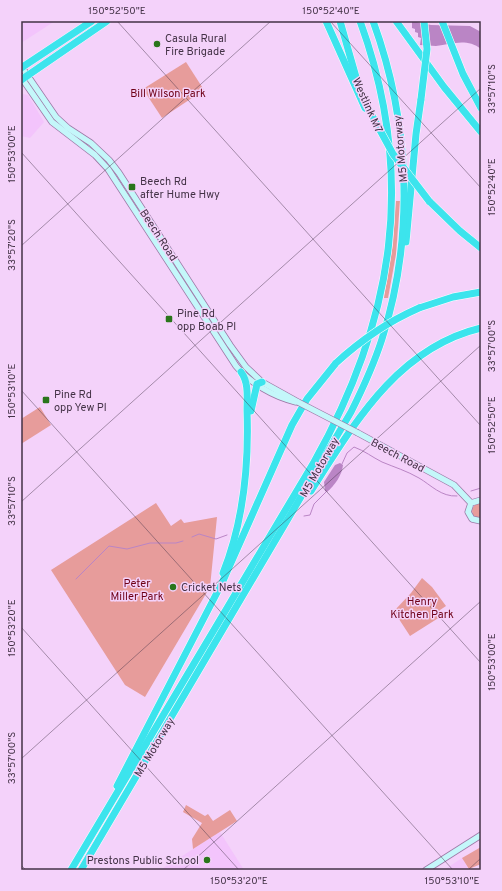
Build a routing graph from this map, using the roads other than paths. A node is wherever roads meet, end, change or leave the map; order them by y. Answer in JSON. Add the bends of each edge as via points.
{"nodes":[{"id":1,"x":92,"y":21,"type":"edge"},
{"id":2,"x":107,"y":21,"type":"edge"},
{"id":3,"x":326,"y":21,"type":"edge"},
{"id":4,"x":340,"y":21,"type":"edge"},
{"id":5,"x":360,"y":21,"type":"edge"},
{"id":6,"x":373,"y":21,"type":"edge"},
{"id":7,"x":396,"y":21,"type":"edge"},
{"id":8,"x":424,"y":21,"type":"edge"},
{"id":9,"x":442,"y":21,"type":"edge"},
{"id":10,"x":21,"y":67,"type":"edge"},
{"id":11,"x":23,"y":78,"type":"edge"},
{"id":12,"x":362,"y":99,"type":"junction"},
{"id":13,"x":481,"y":108,"type":"edge"},
{"id":14,"x":481,"y":132,"type":"edge"},
{"id":15,"x":481,"y":248,"type":"edge"},
{"id":16,"x":398,"y":275,"type":"junction"},
{"id":17,"x":481,"y":292,"type":"edge"},
{"id":18,"x":481,"y":328,"type":"edge"},
{"id":19,"x":241,"y":372,"type":"junction"},
{"id":20,"x":260,"y":383,"type":"junction"},
{"id":21,"x":248,"y":420,"type":"junction"},
{"id":22,"x":481,"y":500,"type":"edge"},
{"id":23,"x":472,"y":503,"type":"junction"},
{"id":24,"x":481,"y":521,"type":"edge"},
{"id":25,"x":263,"y":563,"type":"junction"},
{"id":26,"x":162,"y":701,"type":"junction"},
{"id":27,"x":481,"y":835,"type":"edge"},
{"id":28,"x":71,"y":870,"type":"edge"},
{"id":29,"x":81,"y":870,"type":"edge"},
{"id":30,"x":426,"y":870,"type":"edge"}],
"edges":[{"from":1,"to":10,"type":"highway"},
{"from":2,"to":11,"type":"highway"},
{"from":3,"to":12,"type":"highway"},
{"from":4,"to":12,"type":"highway","name":"Westlink M7"},
{"from":5,"to":28,"type":"highway","name":"M5 Motorway","via":[[379,82],[386,119],[391,162],[392,206],[388,259],[363,359],[346,401],[314,462]]},
{"from":6,"to":16,"type":"highway","name":"M5 Motorway","via":[[390,75],[403,158],[404,209]]},
{"from":7,"to":14,"type":"highway","via":[[444,87]]},
{"from":8,"to":16,"type":"highway","bridge":true,"via":[[427,49],[406,244]]},
{"from":9,"to":13,"type":"highway","via":[[456,58]]},
{"from":10,"to":11,"type":"main road","name":"Beech Road"},
{"from":11,"to":19,"type":"main road","name":"Beech Road","via":[[52,122],[85,147],[108,169]]},
{"from":11,"to":20,"type":"main road","name":"Beech Road","via":[[56,117],[91,143],[114,167],[233,350]]},
{"from":12,"to":15,"type":"highway","name":"Westlink M7","bridge":true,"via":[[393,154],[429,201]]},
{"from":16,"to":25,"type":"highway","name":"M5 Motorway","via":[[382,338],[360,395]]},
{"from":17,"to":26,"type":"highway","bridge":true,"via":[[453,297],[418,308],[372,332],[336,363],[318,384],[295,419],[222,583]]},
{"from":18,"to":25,"type":"highway","via":[[454,336],[436,345],[412,361],[389,382],[340,448]]},
{"from":19,"to":20,"type":"main road","name":"Beech Road"},
{"from":19,"to":21,"type":"highway","via":[[246,382]]},
{"from":20,"to":21,"type":"highway"},
{"from":20,"to":23,"type":"main road","name":"Beech Road","bridge":true,"via":[[454,485]]},
{"from":21,"to":26,"type":"highway","via":[[243,490],[230,553],[219,582]]},
{"from":22,"to":23,"type":"main road"},
{"from":23,"to":24,"type":"main road","via":[[468,509],[470,516]]},
{"from":25,"to":29,"type":"highway","name":"M5 Motorway"},
{"from":26,"to":28,"type":"highway"},
{"from":27,"to":30,"type":"main road"}]}
